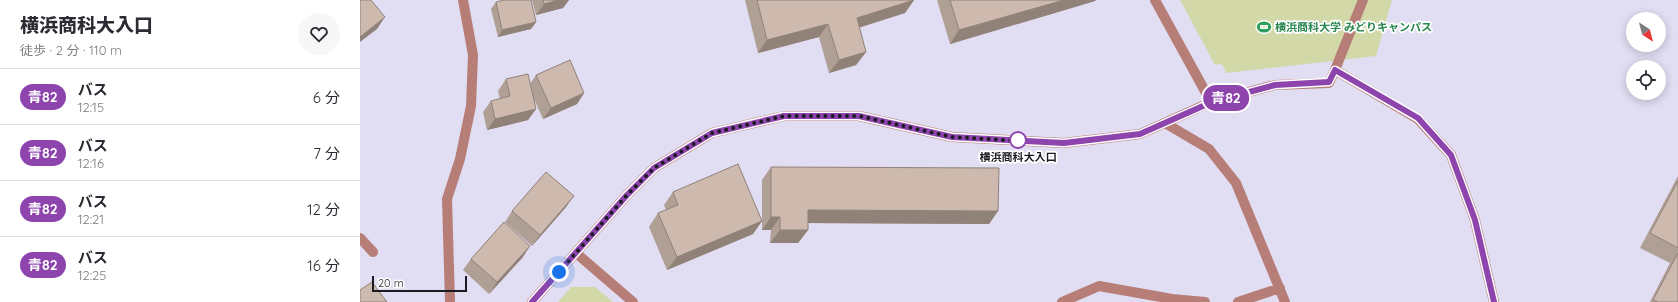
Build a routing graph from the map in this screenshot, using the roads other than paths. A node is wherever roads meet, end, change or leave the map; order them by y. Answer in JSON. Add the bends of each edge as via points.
{"nodes":[{"id":1,"x":463,"y":0,"type":"edge"},
{"id":2,"x":1156,"y":0,"type":"edge"},
{"id":3,"x":1363,"y":0,"type":"edge"},
{"id":4,"x":1335,"y":70,"type":"junction"},
{"id":5,"x":1212,"y":102,"type":"junction"},
{"id":6,"x":1165,"y":123,"type":"junction"},
{"id":7,"x":360,"y":238,"type":"edge"},
{"id":8,"x":374,"y":252,"type":"dead end"},
{"id":9,"x":576,"y":252,"type":"junction"},
{"id":10,"x":1280,"y":288,"type":"junction"},
{"id":11,"x":450,"y":302,"type":"edge"},
{"id":12,"x":532,"y":302,"type":"edge"},
{"id":13,"x":633,"y":302,"type":"edge"},
{"id":14,"x":1062,"y":302,"type":"edge"},
{"id":15,"x":1205,"y":302,"type":"edge"},
{"id":16,"x":1238,"y":302,"type":"edge"},
{"id":17,"x":1285,"y":302,"type":"edge"},
{"id":18,"x":1494,"y":302,"type":"edge"}],
"edges":[{"from":1,"to":11,"type":"street","via":[[473,62],[471,106],[460,159],[447,199]]},
{"from":2,"to":5,"type":"street"},
{"from":3,"to":4,"type":"street"},
{"from":4,"to":5,"type":"street","via":[[1329,82],[1275,85]]},
{"from":4,"to":18,"type":"street","via":[[1418,118],[1451,155],[1475,220]]},
{"from":5,"to":6,"type":"street"},
{"from":6,"to":9,"type":"street","via":[[1140,134],[1064,143],[952,137],[859,116],[784,116],[712,133],[654,168]]},
{"from":6,"to":10,"type":"street","via":[[1209,149],[1236,183]]},
{"from":7,"to":8,"type":"street"},
{"from":9,"to":12,"type":"street"},
{"from":9,"to":13,"type":"street"},
{"from":10,"to":16,"type":"street"},
{"from":10,"to":17,"type":"street"},
{"from":14,"to":15,"type":"street","via":[[1099,286]]}]}
